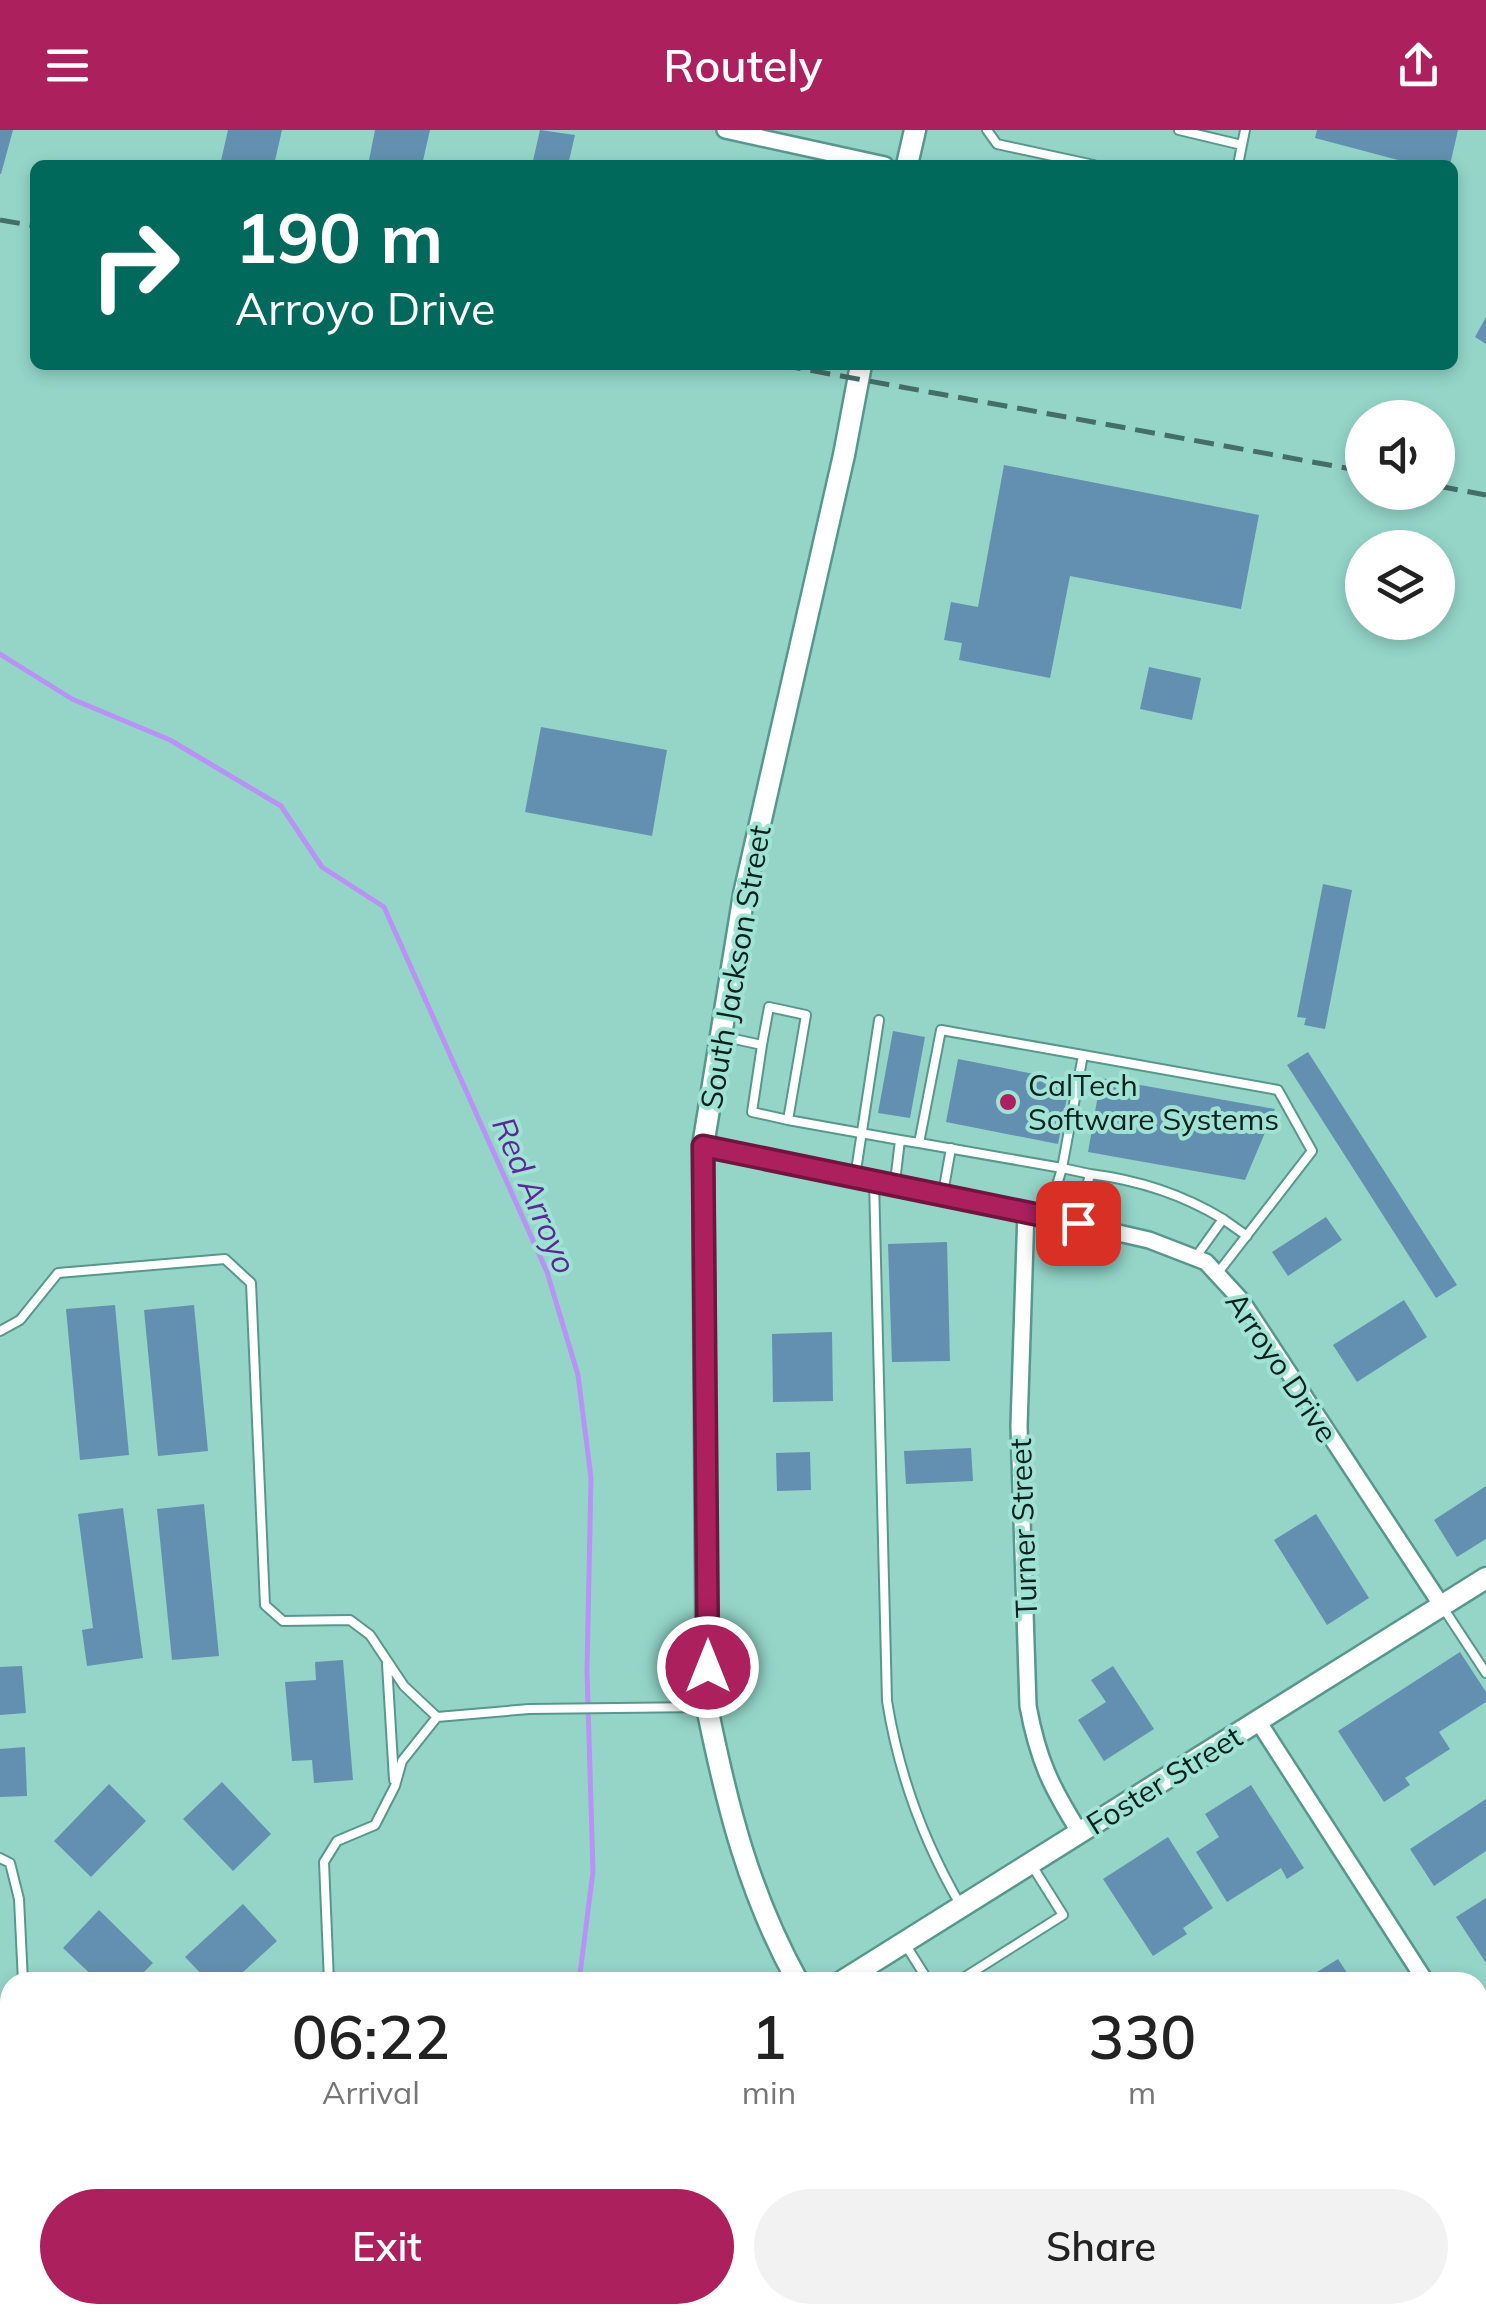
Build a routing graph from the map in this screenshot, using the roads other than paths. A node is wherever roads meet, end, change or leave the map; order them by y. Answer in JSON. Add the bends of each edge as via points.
{"nodes":[{"id":1,"x":725,"y":130,"type":"edge"},
{"id":2,"x":915,"y":130,"type":"edge"},
{"id":3,"x":987,"y":130,"type":"edge"},
{"id":4,"x":1179,"y":130,"type":"edge"},
{"id":5,"x":1245,"y":130,"type":"edge"},
{"id":6,"x":1242,"y":145,"type":"junction"},
{"id":7,"x":861,"y":160,"type":"edge"},
{"id":8,"x":908,"y":160,"type":"edge"},
{"id":9,"x":1071,"y":160,"type":"edge"},
{"id":10,"x":1239,"y":160,"type":"edge"},
{"id":11,"x":860,"y":370,"type":"edge"},
{"id":12,"x":879,"y":1020,"type":"dead end"},
{"id":13,"x":721,"y":1036,"type":"junction"},
{"id":14,"x":762,"y":1046,"type":"junction"},
{"id":15,"x":1083,"y":1056,"type":"junction"},
{"id":16,"x":788,"y":1120,"type":"junction"},
{"id":17,"x":860,"y":1134,"type":"junction"},
{"id":18,"x":900,"y":1140,"type":"junction"},
{"id":19,"x":920,"y":1143,"type":"junction"},
{"id":20,"x":703,"y":1146,"type":"junction"},
{"id":21,"x":951,"y":1148,"type":"junction"},
{"id":22,"x":1062,"y":1168,"type":"junction"},
{"id":23,"x":1090,"y":1174,"type":"junction"},
{"id":24,"x":855,"y":1177,"type":"junction"},
{"id":25,"x":874,"y":1180,"type":"junction"},
{"id":26,"x":894,"y":1185,"type":"junction"},
{"id":27,"x":943,"y":1194,"type":"junction"},
{"id":28,"x":1026,"y":1211,"type":"junction"},
{"id":29,"x":1048,"y":1216,"type":"junction"},
{"id":30,"x":1223,"y":1219,"type":"junction"},
{"id":31,"x":1078,"y":1223,"type":"junction"},
{"id":32,"x":1247,"y":1236,"type":"junction"},
{"id":33,"x":1195,"y":1258,"type":"junction"},
{"id":34,"x":1217,"y":1274,"type":"junction"},
{"id":35,"x":0,"y":1331,"type":"edge"},
{"id":36,"x":1486,"y":1578,"type":"edge"},
{"id":37,"x":1442,"y":1606,"type":"junction"},
{"id":38,"x":387,"y":1659,"type":"junction"},
{"id":39,"x":1486,"y":1673,"type":"edge"},
{"id":40,"x":707,"y":1707,"type":"junction"},
{"id":41,"x":437,"y":1717,"type":"junction"},
{"id":42,"x":1258,"y":1722,"type":"junction"},
{"id":43,"x":395,"y":1786,"type":"junction"},
{"id":44,"x":1080,"y":1833,"type":"junction"},
{"id":45,"x":0,"y":1858,"type":"edge"},
{"id":46,"x":1031,"y":1864,"type":"junction"},
{"id":47,"x":962,"y":1907,"type":"junction"},
{"id":48,"x":904,"y":1943,"type":"junction"},
{"id":49,"x":23,"y":1972,"type":"edge"},
{"id":50,"x":329,"y":1972,"type":"edge"},
{"id":51,"x":792,"y":1972,"type":"edge"},
{"id":52,"x":857,"y":1972,"type":"edge"},
{"id":53,"x":923,"y":1972,"type":"edge"},
{"id":54,"x":973,"y":1972,"type":"edge"},
{"id":55,"x":1420,"y":1972,"type":"edge"}],
"edges":[{"from":1,"to":7,"type":"street"},
{"from":2,"to":8,"type":"main road"},
{"from":3,"to":9,"type":"lane","via":[[997,144]]},
{"from":4,"to":6,"type":"lane"},
{"from":5,"to":6,"type":"lane"},
{"from":6,"to":10,"type":"lane"},
{"from":11,"to":13,"type":"main road","name":"South Jackson Street","via":[[744,894]]},
{"from":12,"to":17,"type":"lane"},
{"from":13,"to":14,"type":"lane"},
{"from":13,"to":20,"type":"main road","name":"South Jackson Street"},
{"from":14,"to":16,"type":"lane","via":[[752,1112]]},
{"from":14,"to":16,"type":"lane","via":[[770,1007],[806,1015]]},
{"from":15,"to":19,"type":"lane","via":[[941,1030]]},
{"from":15,"to":22,"type":"lane"},
{"from":15,"to":32,"type":"lane","via":[[1278,1090],[1312,1151]]},
{"from":16,"to":17,"type":"lane"},
{"from":17,"to":18,"type":"lane"},
{"from":17,"to":24,"type":"lane"},
{"from":18,"to":19,"type":"lane"},
{"from":18,"to":26,"type":"lane"},
{"from":19,"to":21,"type":"lane"},
{"from":20,"to":24,"type":"street","name":"Arroyo Drive"},
{"from":20,"to":40,"type":"main road","name":"South Jackson Street"},
{"from":21,"to":22,"type":"lane"},
{"from":21,"to":27,"type":"lane"},
{"from":22,"to":23,"type":"lane"},
{"from":22,"to":29,"type":"lane"},
{"from":23,"to":30,"type":"lane","via":[[1158,1188]]},
{"from":23,"to":31,"type":"lane"},
{"from":24,"to":25,"type":"street","name":"Arroyo Drive"},
{"from":25,"to":26,"type":"street","name":"Arroyo Drive"},
{"from":25,"to":47,"type":"lane","via":[[887,1701],[914,1812]]},
{"from":26,"to":27,"type":"street","name":"Arroyo Drive"},
{"from":27,"to":28,"type":"street","name":"Arroyo Drive"},
{"from":28,"to":29,"type":"street","name":"Arroyo Drive"},
{"from":28,"to":44,"type":"street","name":"Turner Street","via":[[1019,1426],[1028,1706],[1049,1784]]},
{"from":29,"to":31,"type":"street","name":"Arroyo Drive"},
{"from":30,"to":32,"type":"lane"},
{"from":30,"to":33,"type":"lane"},
{"from":31,"to":33,"type":"street","name":"Arroyo Drive"},
{"from":32,"to":34,"type":"lane"},
{"from":33,"to":34,"type":"street","name":"Arroyo Drive"},
{"from":34,"to":37,"type":"street","name":"Arroyo Drive","via":[[1241,1300]]},
{"from":35,"to":38,"type":"lane","via":[[20,1320],[58,1273],[225,1259],[251,1283],[266,1604],[283,1621],[350,1620]]},
{"from":36,"to":37,"type":"main road","name":"Foster Street"},
{"from":37,"to":39,"type":"lane"},
{"from":37,"to":42,"type":"main road","name":"Foster Street"},
{"from":38,"to":41,"type":"lane"},
{"from":38,"to":43,"type":"lane"},
{"from":40,"to":41,"type":"lane"},
{"from":40,"to":51,"type":"main road","name":"South Jackson Street","via":[[743,1861]]},
{"from":41,"to":43,"type":"lane","via":[[402,1760]]},
{"from":42,"to":44,"type":"main road","name":"Foster Street"},
{"from":42,"to":55,"type":"street"},
{"from":43,"to":50,"type":"lane","via":[[375,1826],[337,1841],[324,1862]]},
{"from":44,"to":46,"type":"main road","name":"Foster Street"},
{"from":45,"to":49,"type":"lane","via":[[10,1863],[19,1899]]},
{"from":46,"to":47,"type":"main road","name":"Foster Street"},
{"from":46,"to":54,"type":"lane","via":[[1063,1915]]},
{"from":47,"to":48,"type":"main road","name":"Foster Street"},
{"from":48,"to":52,"type":"main road","name":"Foster Street"},
{"from":48,"to":53,"type":"lane"}]}
